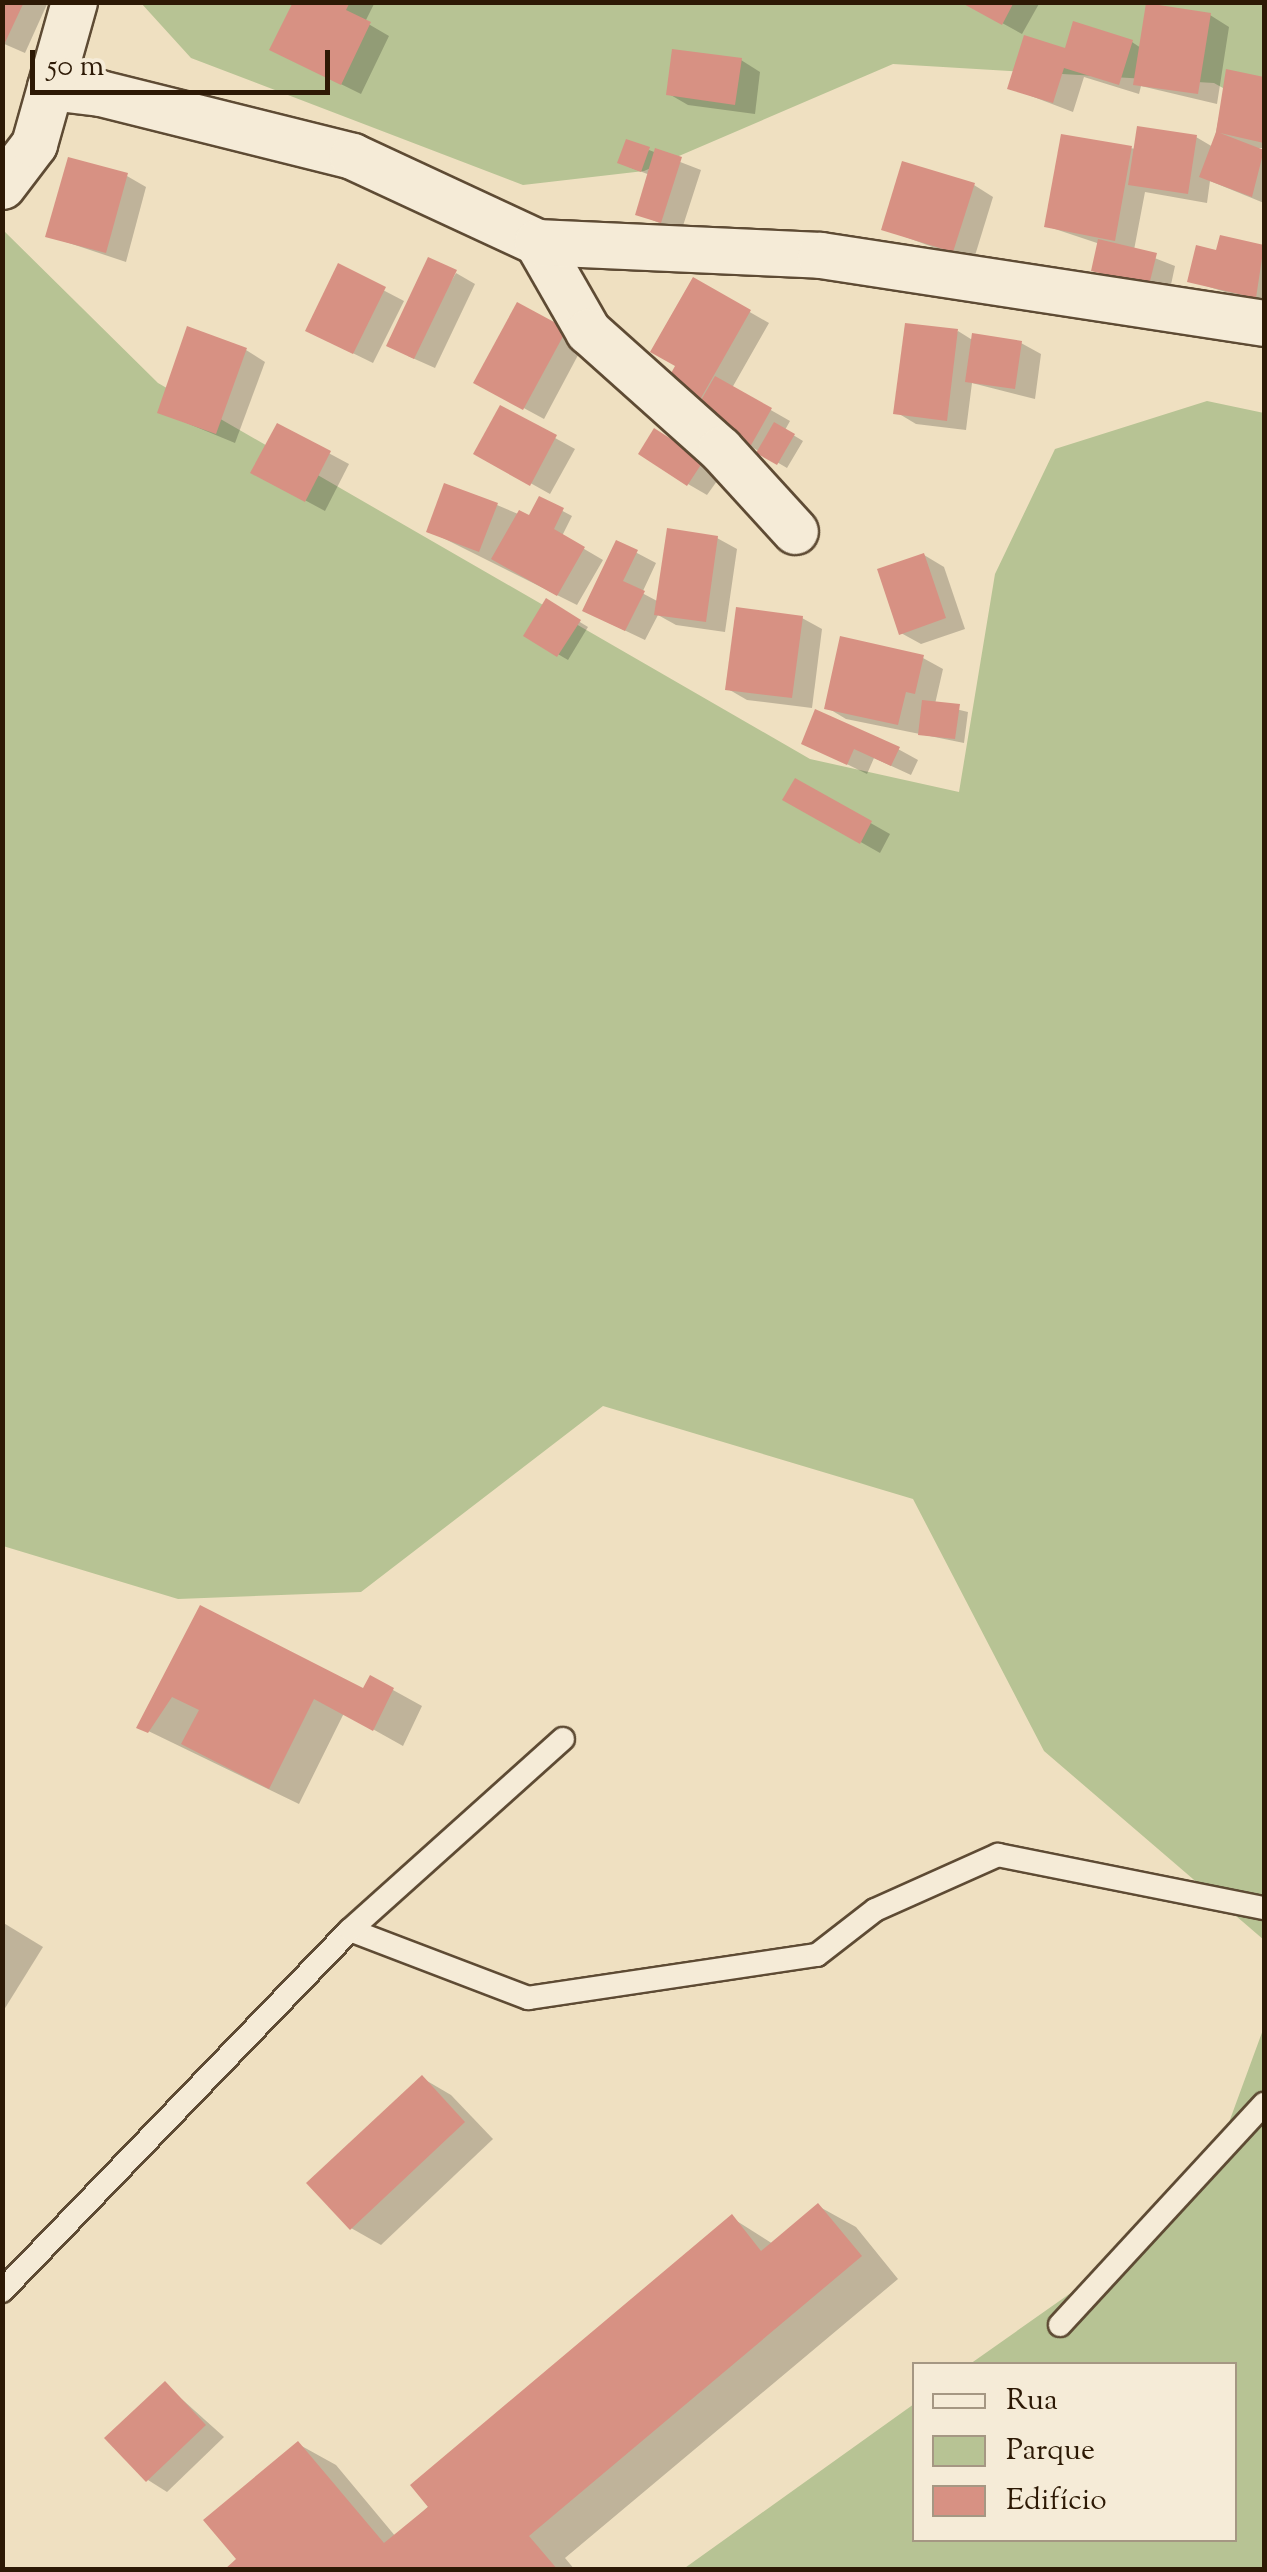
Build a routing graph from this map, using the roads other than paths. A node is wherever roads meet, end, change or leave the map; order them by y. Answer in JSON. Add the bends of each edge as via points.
{"nodes":[{"id":1,"x":74,"y":2,"type":"edge"},
{"id":2,"x":50,"y":87,"type":"junction"},
{"id":3,"x":2,"y":186,"type":"edge"},
{"id":4,"x":538,"y":242,"type":"junction"},
{"id":5,"x":1264,"y":323,"type":"edge"},
{"id":6,"x":795,"y":531,"type":"dead end"},
{"id":7,"x":563,"y":1740,"type":"dead end"},
{"id":8,"x":1264,"y":1908,"type":"edge"},
{"id":9,"x":350,"y":1930,"type":"junction"},
{"id":10,"x":1264,"y":2104,"type":"edge"},
{"id":11,"x":2,"y":2291,"type":"edge"},
{"id":12,"x":1060,"y":2325,"type":"dead end"}],
"edges":[{"from":1,"to":2,"type":"street"},
{"from":2,"to":3,"type":"street","via":[[34,144]]},
{"from":2,"to":4,"type":"street","via":[[100,93],[352,156]]},
{"from":4,"to":5,"type":"street","via":[[820,255]]},
{"from":4,"to":6,"type":"street","via":[[588,331],[720,450]]},
{"from":7,"to":9,"type":"lane"},
{"from":8,"to":9,"type":"lane","via":[[998,1855],[875,1910],[818,1955],[528,1998]]},
{"from":9,"to":11,"type":"lane"},
{"from":10,"to":12,"type":"lane"}]}
